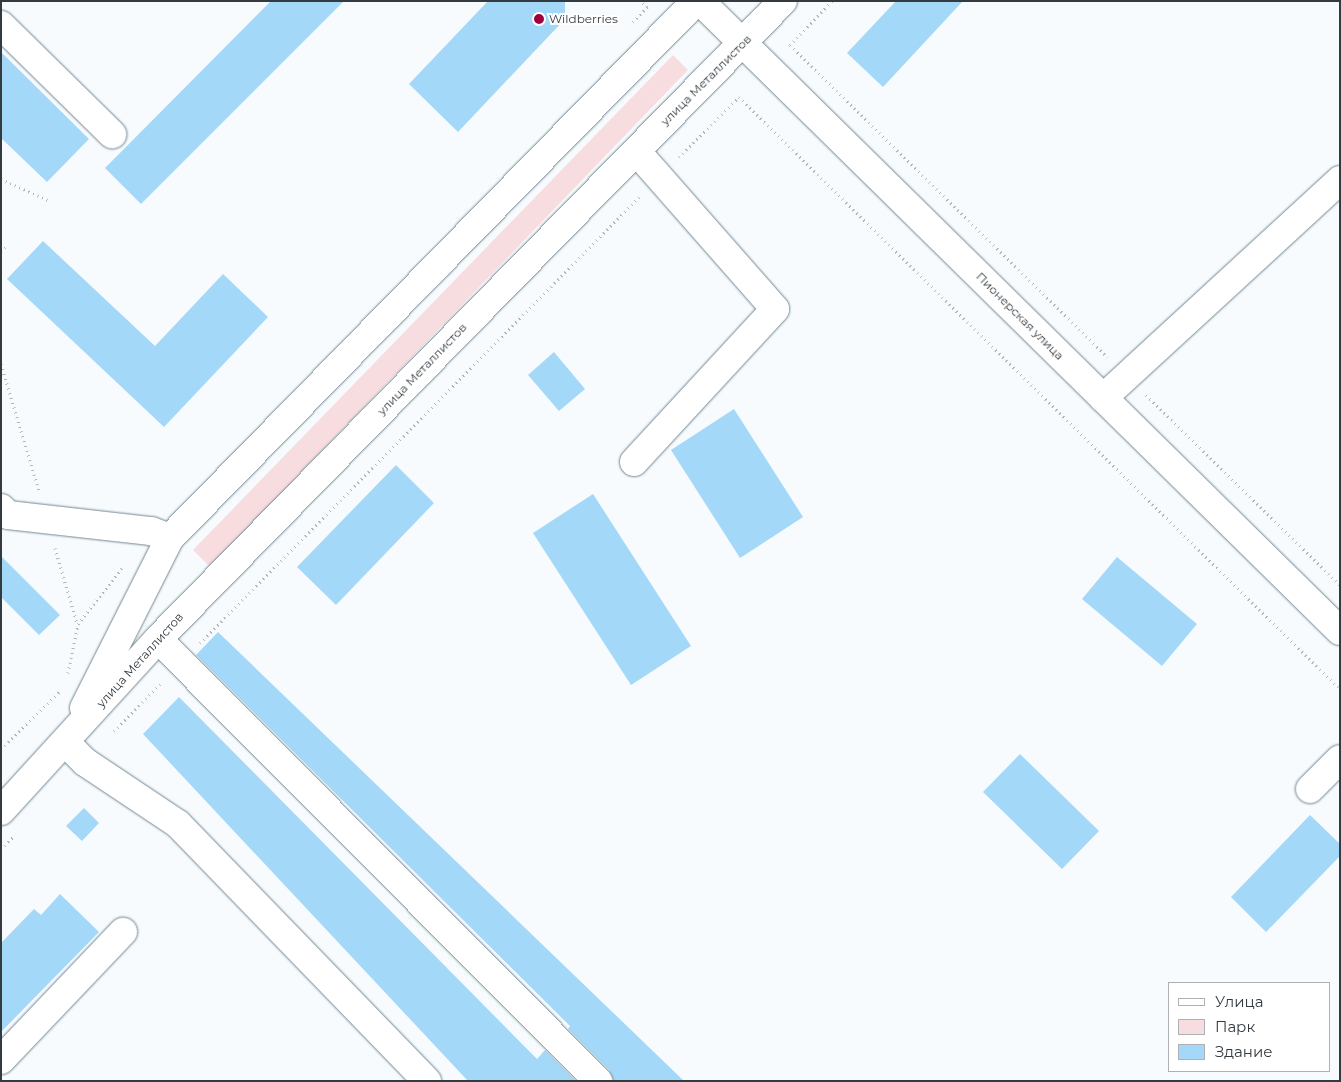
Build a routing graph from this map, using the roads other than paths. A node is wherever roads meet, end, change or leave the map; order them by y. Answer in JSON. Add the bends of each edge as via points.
{"nodes":[{"id":1,"x":698,"y":1,"type":"edge"},
{"id":2,"x":783,"y":1,"type":"edge"},
{"id":3,"x":1,"y":25,"type":"edge"},
{"id":4,"x":742,"y":43,"type":"junction"},
{"id":5,"x":112,"y":134,"type":"dead end"},
{"id":6,"x":636,"y":151,"type":"junction"},
{"id":7,"x":1340,"y":180,"type":"edge"},
{"id":8,"x":1103,"y":398,"type":"junction"},
{"id":9,"x":634,"y":462,"type":"dead end"},
{"id":10,"x":1,"y":508,"type":"edge"},
{"id":11,"x":170,"y":538,"type":"junction"},
{"id":12,"x":1340,"y":631,"type":"edge"},
{"id":13,"x":158,"y":639,"type":"junction"},
{"id":14,"x":66,"y":743,"type":"junction"},
{"id":15,"x":1340,"y":759,"type":"edge"},
{"id":16,"x":1310,"y":789,"type":"dead end"},
{"id":17,"x":8,"y":808,"type":"edge"},
{"id":18,"x":123,"y":932,"type":"dead end"},
{"id":19,"x":1,"y":1060,"type":"edge"},
{"id":20,"x":427,"y":1081,"type":"edge"},
{"id":21,"x":598,"y":1081,"type":"edge"}],
"edges":[{"from":1,"to":4,"type":"street","name":"Пионерская улица"},
{"from":1,"to":11,"type":"street","name":"улица Металлистов"},
{"from":2,"to":4,"type":"street","name":"улица Металлистов"},
{"from":3,"to":5,"type":"street"},
{"from":4,"to":6,"type":"street","name":"улица Металлистов"},
{"from":4,"to":8,"type":"street","name":"Пионерская улица"},
{"from":6,"to":9,"type":"street","via":[[661,175],[775,309]]},
{"from":6,"to":13,"type":"street","name":"улица Металлистов"},
{"from":7,"to":8,"type":"street"},
{"from":8,"to":12,"type":"street","name":"Пионерская улица"},
{"from":10,"to":11,"type":"street","via":[[8,514],[151,531]]},
{"from":11,"to":14,"type":"street","name":"улица Металлистов"},
{"from":13,"to":14,"type":"street","name":"улица Металлистов"},
{"from":13,"to":21,"type":"street"},
{"from":14,"to":17,"type":"street","name":"улица Металлистов"},
{"from":14,"to":20,"type":"street","via":[[85,762],[178,824]]},
{"from":15,"to":16,"type":"street"},
{"from":18,"to":19,"type":"street"}]}
